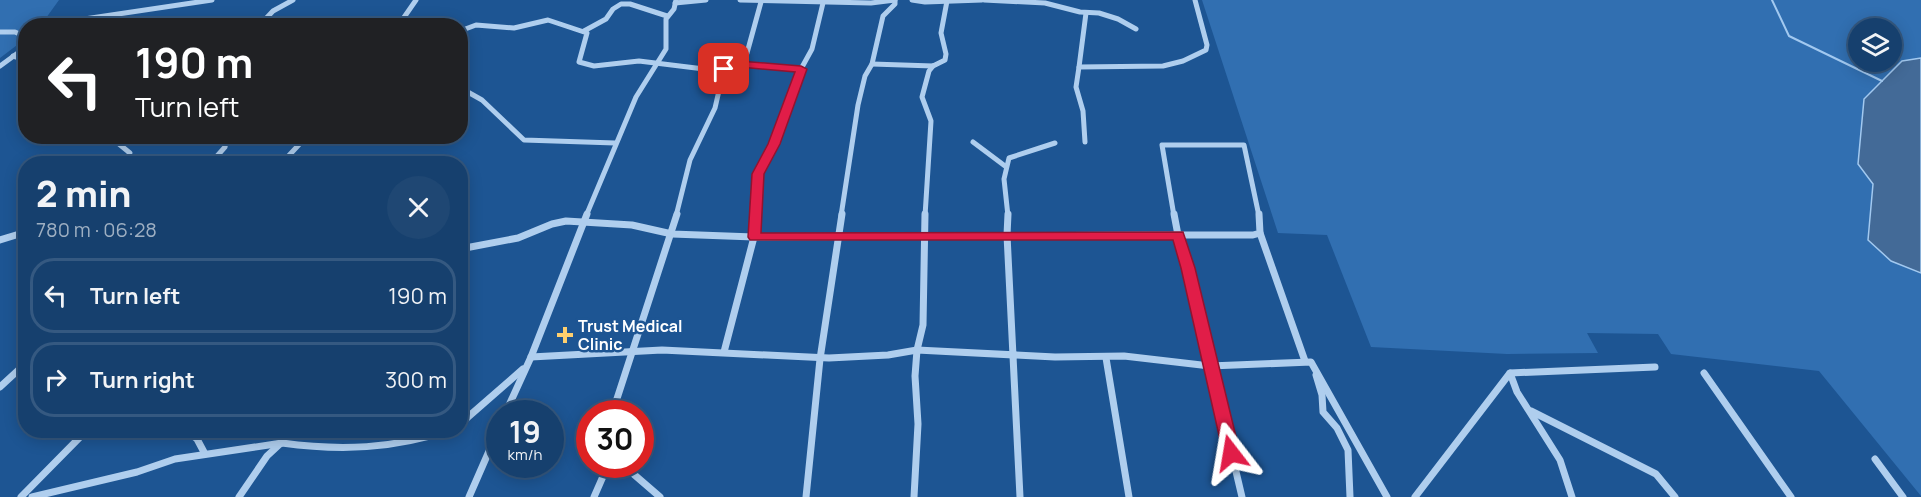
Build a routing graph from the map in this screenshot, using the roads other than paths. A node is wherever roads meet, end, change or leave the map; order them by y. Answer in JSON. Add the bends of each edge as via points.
{"nodes":[{"id":1,"x":212,"y":0,"type":"edge"},
{"id":2,"x":292,"y":0,"type":"edge"},
{"id":3,"x":416,"y":0,"type":"edge"},
{"id":4,"x":706,"y":0,"type":"edge"},
{"id":5,"x":740,"y":0,"type":"edge"},
{"id":6,"x":895,"y":0,"type":"edge"},
{"id":7,"x":912,"y":0,"type":"edge"},
{"id":8,"x":983,"y":0,"type":"edge"},
{"id":9,"x":1196,"y":0,"type":"edge"},
{"id":10,"x":807,"y":1,"type":"edge"},
{"id":11,"x":871,"y":1,"type":"edge"},
{"id":12,"x":947,"y":1,"type":"edge"},
{"id":13,"x":676,"y":2,"type":"edge"},
{"id":14,"x":761,"y":2,"type":"junction"},
{"id":15,"x":823,"y":3,"type":"junction"},
{"id":16,"x":1086,"y":13,"type":"junction"},
{"id":17,"x":668,"y":16,"type":"junction"},
{"id":18,"x":91,"y":18,"type":"edge"},
{"id":19,"x":266,"y":18,"type":"edge"},
{"id":20,"x":404,"y":18,"type":"edge"},
{"id":21,"x":468,"y":28,"type":"edge"},
{"id":22,"x":1136,"y":29,"type":"dead end"},
{"id":23,"x":584,"y":31,"type":"junction"},
{"id":24,"x":0,"y":32,"type":"edge"},
{"id":25,"x":18,"y":34,"type":"edge"},
{"id":26,"x":18,"y":49,"type":"edge"},
{"id":27,"x":18,"y":52,"type":"edge"},
{"id":28,"x":12,"y":56,"type":"junction"},
{"id":29,"x":18,"y":58,"type":"edge"},
{"id":30,"x":658,"y":62,"type":"junction"},
{"id":31,"x":739,"y":64,"type":"junction"},
{"id":32,"x":872,"y":64,"type":"junction"},
{"id":33,"x":0,"y":66,"type":"edge"},
{"id":34,"x":670,"y":66,"type":"junction"},
{"id":35,"x":933,"y":66,"type":"junction"},
{"id":36,"x":1079,"y":68,"type":"junction"},
{"id":37,"x":724,"y":69,"type":"junction"},
{"id":38,"x":801,"y":69,"type":"junction"},
{"id":39,"x":651,"y":73,"type":"junction"},
{"id":40,"x":468,"y":92,"type":"edge"},
{"id":41,"x":972,"y":142,"type":"dead end"},
{"id":42,"x":1084,"y":142,"type":"dead end"},
{"id":43,"x":615,"y":143,"type":"junction"},
{"id":44,"x":1055,"y":143,"type":"dead end"},
{"id":45,"x":119,"y":144,"type":"edge"},
{"id":46,"x":226,"y":144,"type":"edge"},
{"id":47,"x":300,"y":144,"type":"edge"},
{"id":48,"x":128,"y":156,"type":"edge"},
{"id":49,"x":217,"y":156,"type":"edge"},
{"id":50,"x":288,"y":156,"type":"edge"},
{"id":51,"x":1005,"y":166,"type":"junction"},
{"id":52,"x":583,"y":224,"type":"junction"},
{"id":53,"x":1260,"y":233,"type":"junction"},
{"id":54,"x":18,"y":234,"type":"edge"},
{"id":55,"x":672,"y":234,"type":"junction"},
{"id":56,"x":1007,"y":235,"type":"junction"},
{"id":57,"x":924,"y":236,"type":"junction"},
{"id":58,"x":1178,"y":236,"type":"junction"},
{"id":59,"x":754,"y":237,"type":"junction"},
{"id":60,"x":840,"y":237,"type":"junction"},
{"id":61,"x":0,"y":240,"type":"edge"},
{"id":62,"x":468,"y":247,"type":"edge"},
{"id":63,"x":917,"y":350,"type":"junction"},
{"id":64,"x":631,"y":351,"type":"junction"},
{"id":65,"x":724,"y":352,"type":"junction"},
{"id":66,"x":1014,"y":354,"type":"junction"},
{"id":67,"x":531,"y":357,"type":"junction"},
{"id":68,"x":1106,"y":358,"type":"junction"},
{"id":69,"x":820,"y":359,"type":"junction"},
{"id":70,"x":1308,"y":361,"type":"junction"},
{"id":71,"x":1210,"y":366,"type":"junction"},
{"id":72,"x":526,"y":367,"type":"junction"},
{"id":73,"x":1655,"y":367,"type":"dead end"},
{"id":74,"x":18,"y":370,"type":"edge"},
{"id":75,"x":1510,"y":373,"type":"junction"},
{"id":76,"x":1704,"y":373,"type":"dead end"},
{"id":77,"x":0,"y":387,"type":"edge"},
{"id":78,"x":511,"y":400,"type":"edge"},
{"id":79,"x":616,"y":400,"type":"edge"},
{"id":80,"x":1531,"y":411,"type":"junction"},
{"id":81,"x":468,"y":417,"type":"edge"},
{"id":82,"x":79,"y":438,"type":"edge"},
{"id":83,"x":196,"y":438,"type":"edge"},
{"id":84,"x":282,"y":438,"type":"edge"},
{"id":85,"x":426,"y":438,"type":"edge"},
{"id":86,"x":282,"y":442,"type":"junction"},
{"id":87,"x":205,"y":454,"type":"junction"},
{"id":88,"x":486,"y":458,"type":"edge"},
{"id":89,"x":1875,"y":459,"type":"dead end"},
{"id":90,"x":602,"y":478,"type":"edge"},
{"id":91,"x":638,"y":478,"type":"edge"},
{"id":92,"x":21,"y":497,"type":"edge"},
{"id":93,"x":32,"y":497,"type":"edge"},
{"id":94,"x":239,"y":497,"type":"edge"},
{"id":95,"x":469,"y":497,"type":"edge"},
{"id":96,"x":594,"y":497,"type":"edge"},
{"id":97,"x":660,"y":497,"type":"edge"},
{"id":98,"x":806,"y":497,"type":"edge"},
{"id":99,"x":914,"y":497,"type":"edge"},
{"id":100,"x":1020,"y":497,"type":"edge"},
{"id":101,"x":1129,"y":497,"type":"edge"},
{"id":102,"x":1242,"y":497,"type":"edge"},
{"id":103,"x":1350,"y":497,"type":"edge"},
{"id":104,"x":1387,"y":497,"type":"edge"},
{"id":105,"x":1415,"y":497,"type":"edge"},
{"id":106,"x":1572,"y":497,"type":"edge"},
{"id":107,"x":1675,"y":497,"type":"edge"},
{"id":108,"x":1791,"y":497,"type":"edge"},
{"id":109,"x":1903,"y":497,"type":"edge"}],
"edges":[{"from":1,"to":18,"type":"street"},
{"from":2,"to":19,"type":"street"},
{"from":3,"to":20,"type":"street"},
{"from":4,"to":13,"type":"street"},
{"from":5,"to":14,"type":"street"},
{"from":6,"to":11,"type":"street"},
{"from":6,"to":32,"type":"street","via":[[883,16]]},
{"from":7,"to":12,"type":"street"},
{"from":8,"to":12,"type":"street"},
{"from":8,"to":16,"type":"street","via":[[1045,3]]},
{"from":9,"to":36,"type":"street","via":[[1206,50],[1163,66]]},
{"from":10,"to":14,"type":"street"},
{"from":10,"to":15,"type":"street"},
{"from":11,"to":15,"type":"street"},
{"from":12,"to":35,"type":"street","via":[[941,32],[947,56]]},
{"from":13,"to":17,"type":"street"},
{"from":14,"to":31,"type":"street","via":[[747,53]]},
{"from":15,"to":38,"type":"street","via":[[812,49]]},
{"from":16,"to":22,"type":"street","via":[[1109,16]]},
{"from":16,"to":36,"type":"street"},
{"from":17,"to":23,"type":"street","via":[[621,4],[606,19]]},
{"from":17,"to":30,"type":"street","via":[[666,49]]},
{"from":21,"to":23,"type":"street","via":[[514,28],[548,21]]},
{"from":23,"to":30,"type":"street","via":[[588,37],[580,55],[582,64]]},
{"from":24,"to":25,"type":"street"},
{"from":26,"to":28,"type":"street"},
{"from":27,"to":28,"type":"street"},
{"from":28,"to":29,"type":"street"},
{"from":28,"to":33,"type":"street"},
{"from":30,"to":34,"type":"street"},
{"from":30,"to":39,"type":"street"},
{"from":31,"to":37,"type":"street"},
{"from":31,"to":38,"type":"street"},
{"from":32,"to":35,"type":"street"},
{"from":32,"to":60,"type":"street","via":[[858,105]]},
{"from":34,"to":37,"type":"street"},
{"from":34,"to":39,"type":"street"},
{"from":35,"to":57,"type":"street","via":[[922,97],[931,121]]},
{"from":36,"to":42,"type":"street","via":[[1076,87],[1083,111]]},
{"from":37,"to":55,"type":"street","via":[[715,108],[690,160]]},
{"from":38,"to":59,"type":"street","via":[[774,144],[758,174]]},
{"from":39,"to":43,"type":"street"},
{"from":40,"to":43,"type":"street","via":[[482,100],[524,140]]},
{"from":41,"to":51,"type":"street"},
{"from":43,"to":52,"type":"street"},
{"from":44,"to":51,"type":"street","via":[[1013,156]]},
{"from":45,"to":48,"type":"street","via":[[130,153]]},
{"from":46,"to":49,"type":"street"},
{"from":47,"to":50,"type":"street"},
{"from":51,"to":56,"type":"street"},
{"from":52,"to":55,"type":"street","via":[[632,225]]},
{"from":52,"to":62,"type":"street","via":[[566,221],[518,238]]},
{"from":52,"to":67,"type":"street"},
{"from":53,"to":58,"type":"street"},
{"from":53,"to":58,"type":"street","via":[[1244,145],[1162,145]]},
{"from":53,"to":70,"type":"street"},
{"from":54,"to":61,"type":"street"},
{"from":55,"to":59,"type":"street"},
{"from":55,"to":64,"type":"street"},
{"from":56,"to":57,"type":"street"},
{"from":56,"to":58,"type":"street"},
{"from":56,"to":66,"type":"street"},
{"from":57,"to":60,"type":"street"},
{"from":57,"to":63,"type":"street","via":[[923,325]]},
{"from":58,"to":71,"type":"street"},
{"from":59,"to":60,"type":"street"},
{"from":59,"to":65,"type":"street"},
{"from":60,"to":69,"type":"street"},
{"from":63,"to":66,"type":"street"},
{"from":63,"to":69,"type":"street","via":[[864,358]]},
{"from":63,"to":99,"type":"street"},
{"from":64,"to":65,"type":"street"},
{"from":64,"to":67,"type":"street"},
{"from":64,"to":79,"type":"street"},
{"from":65,"to":69,"type":"street"},
{"from":66,"to":68,"type":"street"},
{"from":66,"to":100,"type":"street"},
{"from":67,"to":72,"type":"street"},
{"from":68,"to":71,"type":"street","via":[[1124,356]]},
{"from":68,"to":101,"type":"street"},
{"from":69,"to":98,"type":"street"},
{"from":70,"to":71,"type":"street"},
{"from":70,"to":103,"type":"street","via":[[1322,395],[1323,412],[1348,450]]},
{"from":70,"to":104,"type":"street"},
{"from":71,"to":102,"type":"street"},
{"from":72,"to":78,"type":"street"},
{"from":72,"to":81,"type":"street"},
{"from":73,"to":75,"type":"street"},
{"from":74,"to":77,"type":"street"},
{"from":75,"to":80,"type":"street","via":[[1517,392]]},
{"from":75,"to":105,"type":"street"},
{"from":76,"to":108,"type":"street"},
{"from":80,"to":106,"type":"street","via":[[1560,460]]},
{"from":80,"to":107,"type":"street","via":[[1642,465],[1664,482]]},
{"from":82,"to":92,"type":"street"},
{"from":83,"to":87,"type":"street"},
{"from":84,"to":86,"type":"street"},
{"from":85,"to":86,"type":"street","via":[[408,444],[320,449]]},
{"from":86,"to":87,"type":"street"},
{"from":86,"to":94,"type":"street","via":[[267,456]]},
{"from":87,"to":93,"type":"street"},
{"from":88,"to":95,"type":"street"},
{"from":89,"to":109,"type":"street"},
{"from":90,"to":96,"type":"street"},
{"from":91,"to":97,"type":"street"}]}
